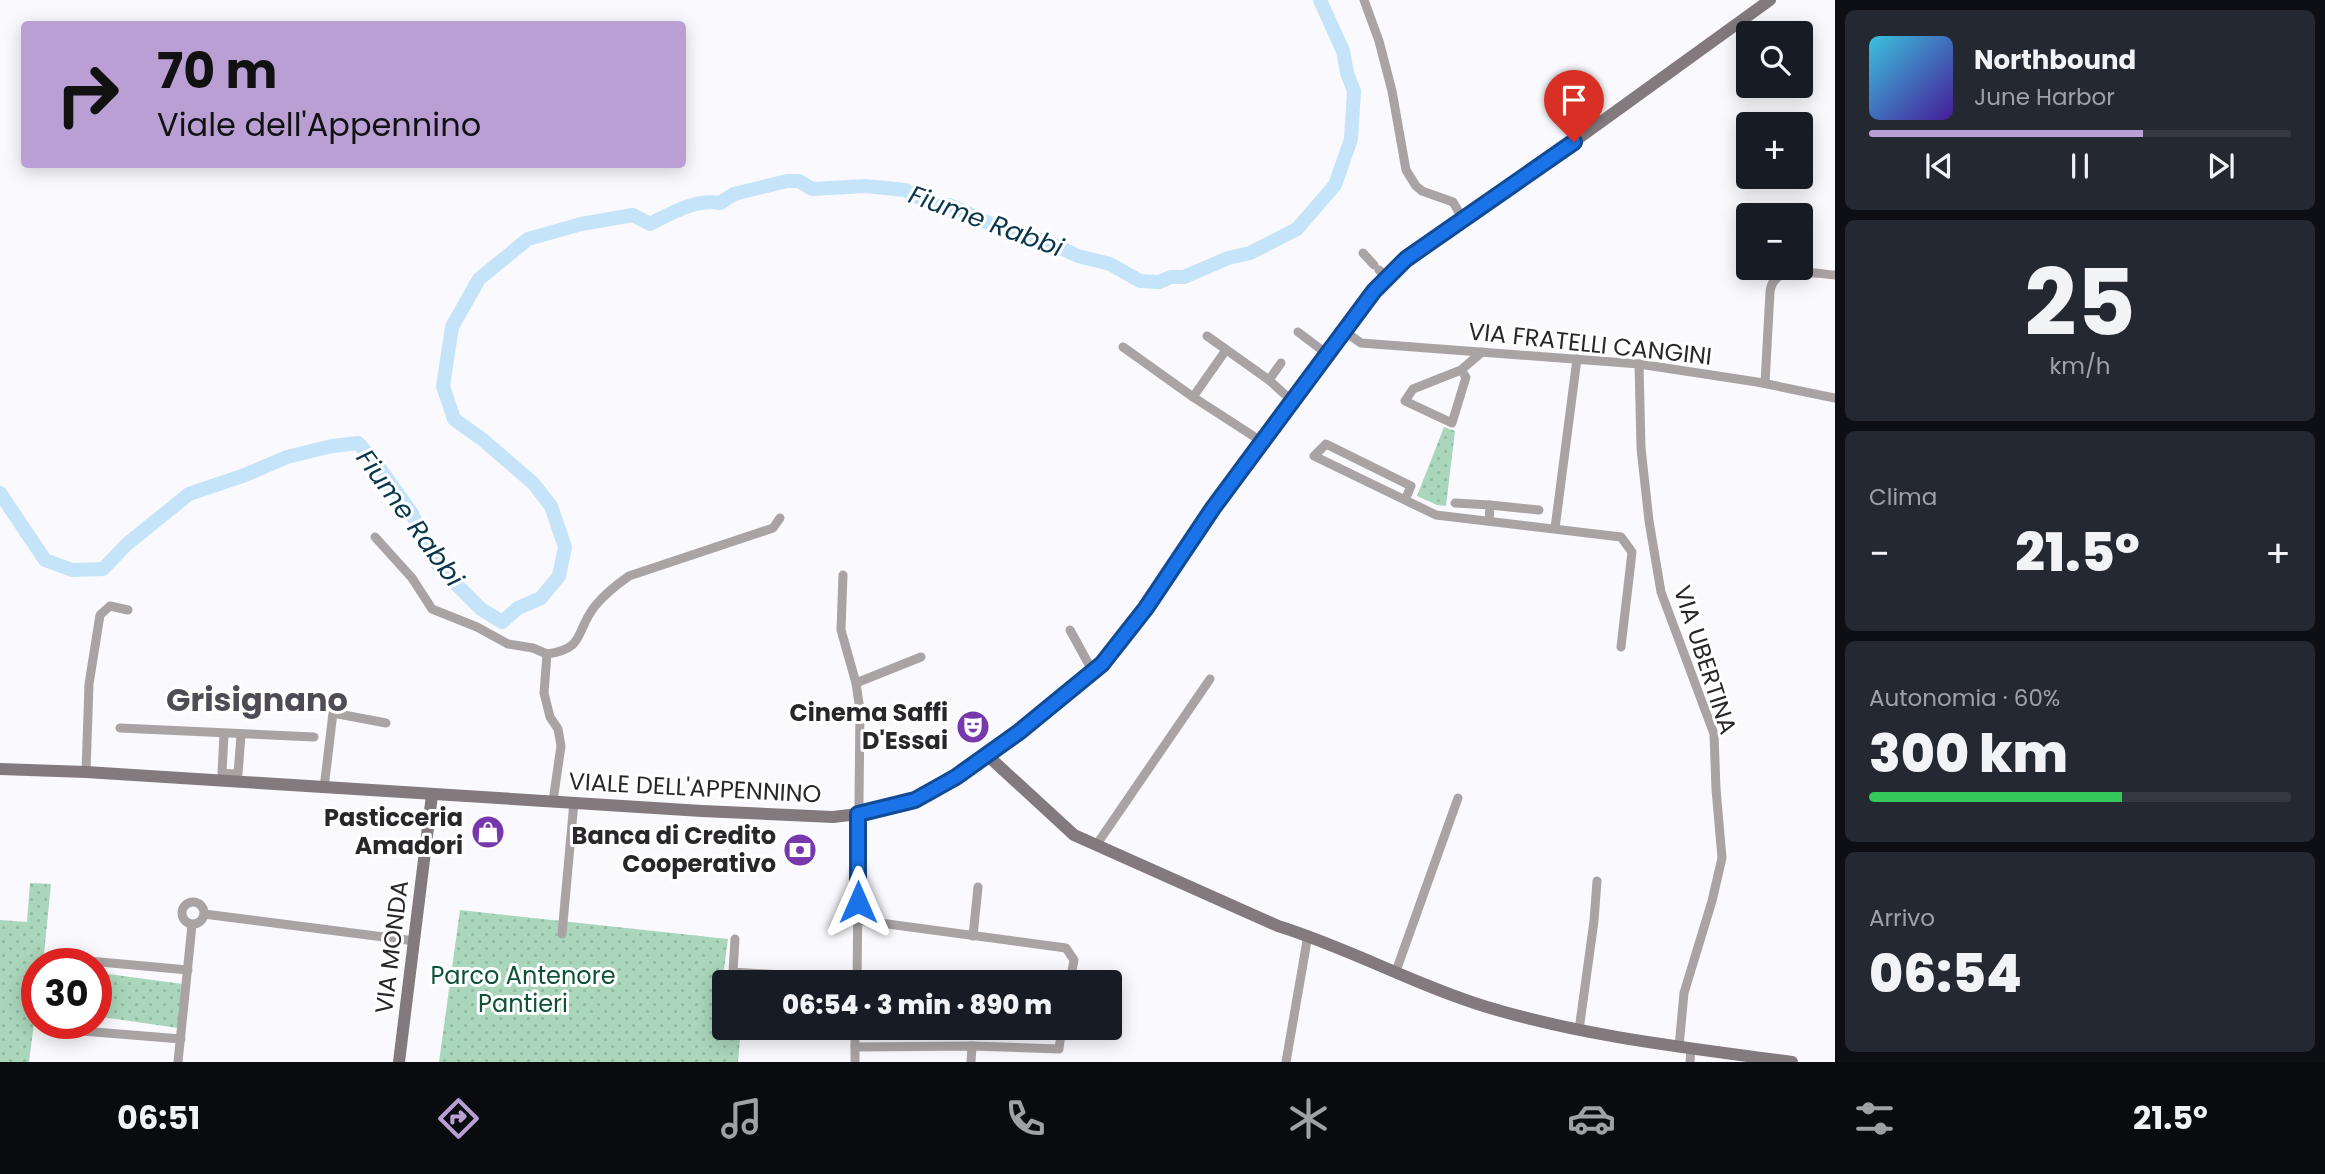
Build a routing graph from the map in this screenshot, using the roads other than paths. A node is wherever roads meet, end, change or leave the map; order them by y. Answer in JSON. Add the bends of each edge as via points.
{"nodes":[{"id":1,"x":1364,"y":0,"type":"edge"},
{"id":2,"x":1770,"y":0,"type":"edge"},
{"id":3,"x":1464,"y":221,"type":"junction"},
{"id":4,"x":1363,"y":253,"type":"dead end"},
{"id":5,"x":1380,"y":271,"type":"junction"},
{"id":6,"x":1835,"y":275,"type":"edge"},
{"id":7,"x":1344,"y":331,"type":"junction"},
{"id":8,"x":1298,"y":332,"type":"dead end"},
{"id":9,"x":1207,"y":336,"type":"dead end"},
{"id":10,"x":1123,"y":347,"type":"dead end"},
{"id":11,"x":1226,"y":349,"type":"junction"},
{"id":12,"x":1482,"y":352,"type":"junction"},
{"id":13,"x":1327,"y":354,"type":"junction"},
{"id":14,"x":1577,"y":359,"type":"junction"},
{"id":15,"x":1282,"y":363,"type":"dead end"},
{"id":16,"x":1639,"y":364,"type":"junction"},
{"id":17,"x":1461,"y":370,"type":"junction"},
{"id":18,"x":1269,"y":380,"type":"junction"},
{"id":19,"x":1765,"y":383,"type":"junction"},
{"id":20,"x":1193,"y":397,"type":"junction"},
{"id":21,"x":1835,"y":398,"type":"edge"},
{"id":22,"x":1292,"y":401,"type":"junction"},
{"id":23,"x":1261,"y":441,"type":"junction"},
{"id":24,"x":1405,"y":500,"type":"junction"},
{"id":25,"x":1455,"y":503,"type":"dead end"},
{"id":26,"x":1490,"y":505,"type":"junction"},
{"id":27,"x":1539,"y":510,"type":"dead end"},
{"id":28,"x":780,"y":518,"type":"dead end"},
{"id":29,"x":1489,"y":521,"type":"junction"},
{"id":30,"x":1555,"y":528,"type":"junction"},
{"id":31,"x":375,"y":537,"type":"dead end"},
{"id":32,"x":843,"y":575,"type":"dead end"},
{"id":33,"x":128,"y":610,"type":"dead end"},
{"id":34,"x":1070,"y":631,"type":"dead end"},
{"id":35,"x":1621,"y":647,"type":"dead end"},
{"id":36,"x":547,"y":653,"type":"junction"},
{"id":37,"x":921,"y":657,"type":"dead end"},
{"id":38,"x":1093,"y":672,"type":"junction"},
{"id":39,"x":1210,"y":679,"type":"dead end"},
{"id":40,"x":856,"y":682,"type":"junction"},
{"id":41,"x":386,"y":723,"type":"dead end"},
{"id":42,"x":120,"y":728,"type":"dead end"},
{"id":43,"x":224,"y":734,"type":"junction"},
{"id":44,"x":241,"y":735,"type":"junction"},
{"id":45,"x":314,"y":737,"type":"dead end"},
{"id":46,"x":988,"y":756,"type":"junction"},
{"id":47,"x":0,"y":769,"type":"edge"},
{"id":48,"x":86,"y":772,"type":"junction"},
{"id":49,"x":231,"y":778,"type":"junction"},
{"id":50,"x":324,"y":788,"type":"junction"},
{"id":51,"x":432,"y":794,"type":"junction"},
{"id":52,"x":1458,"y":798,"type":"dead end"},
{"id":53,"x":553,"y":801,"type":"junction"},
{"id":54,"x":573,"y":802,"type":"junction"},
{"id":55,"x":858,"y":814,"type":"junction"},
{"id":56,"x":1097,"y":844,"type":"junction"},
{"id":57,"x":1597,"y":881,"type":"dead end"},
{"id":58,"x":978,"y":887,"type":"dead end"},
{"id":59,"x":204,"y":914,"type":"junction"},
{"id":60,"x":858,"y":919,"type":"junction"},
{"id":61,"x":192,"y":925,"type":"junction"},
{"id":62,"x":562,"y":934,"type":"dead end"},
{"id":63,"x":1308,"y":935,"type":"junction"},
{"id":64,"x":973,"y":936,"type":"junction"},
{"id":65,"x":735,"y":939,"type":"dead end"},
{"id":66,"x":415,"y":941,"type":"junction"},
{"id":67,"x":112,"y":963,"type":"edge"},
{"id":68,"x":188,"y":970,"type":"junction"},
{"id":69,"x":733,"y":970,"type":"edge"},
{"id":70,"x":857,"y":970,"type":"edge"},
{"id":71,"x":1072,"y":970,"type":"edge"},
{"id":72,"x":1396,"y":971,"type":"junction"},
{"id":73,"x":1579,"y":1030,"type":"junction"},
{"id":74,"x":112,"y":1033,"type":"edge"},
{"id":75,"x":181,"y":1039,"type":"junction"},
{"id":76,"x":855,"y":1040,"type":"edge"},
{"id":77,"x":1060,"y":1040,"type":"edge"},
{"id":78,"x":972,"y":1046,"type":"junction"},
{"id":79,"x":855,"y":1047,"type":"junction"},
{"id":80,"x":1687,"y":1053,"type":"edge"},
{"id":81,"x":178,"y":1062,"type":"edge"},
{"id":82,"x":399,"y":1062,"type":"edge"},
{"id":83,"x":855,"y":1062,"type":"edge"},
{"id":84,"x":971,"y":1062,"type":"edge"},
{"id":85,"x":1286,"y":1062,"type":"edge"},
{"id":86,"x":1792,"y":1062,"type":"edge"}],
"edges":[{"from":1,"to":3,"type":"street","via":[[1392,91],[1409,178],[1422,191],[1448,199]]},
{"from":2,"to":3,"type":"main road","name":"VIALE DELL'APPENNINO"},
{"from":3,"to":5,"type":"main road","name":"VIALE DELL'APPENNINO"},
{"from":4,"to":5,"type":"street"},
{"from":5,"to":7,"type":"main road","name":"VIALE DELL'APPENNINO","via":[[1374,291]]},
{"from":6,"to":19,"type":"street","via":[[1790,272],[1774,280]]},
{"from":7,"to":12,"type":"street","name":"VIA FRATELLI CANGINI","via":[[1361,343]]},
{"from":7,"to":13,"type":"main road","name":"VIALE DELL'APPENNINO"},
{"from":8,"to":13,"type":"street"},
{"from":9,"to":11,"type":"street"},
{"from":10,"to":20,"type":"street"},
{"from":11,"to":18,"type":"street"},
{"from":11,"to":20,"type":"street"},
{"from":12,"to":14,"type":"street","name":"VIA FRATELLI CANGINI"},
{"from":12,"to":17,"type":"street"},
{"from":13,"to":22,"type":"main road","name":"VIALE DELL'APPENNINO"},
{"from":14,"to":16,"type":"street","name":"VIA FRATELLI CANGINI"},
{"from":14,"to":30,"type":"street"},
{"from":15,"to":18,"type":"street"},
{"from":16,"to":19,"type":"street","name":"VIA FRATELLI CANGINI"},
{"from":16,"to":80,"type":"street","name":"VIA UBERTINA","via":[[1641,448],[1661,592],[1714,734],[1722,858],[1684,993]]},
{"from":17,"to":17,"type":"street","via":[[1413,389],[1405,401],[1452,423],[1466,377]]},
{"from":18,"to":22,"type":"street"},
{"from":19,"to":21,"type":"street","name":"VIA FRATELLI CANGINI"},
{"from":20,"to":23,"type":"street"},
{"from":22,"to":23,"type":"main road","name":"VIALE DELL'APPENNINO"},
{"from":23,"to":38,"type":"main road","name":"VIALE DELL'APPENNINO","via":[[1146,608]]},
{"from":24,"to":24,"type":"street","via":[[1314,456],[1326,444],[1411,486]]},
{"from":24,"to":29,"type":"street","via":[[1436,515]]},
{"from":25,"to":26,"type":"street"},
{"from":26,"to":27,"type":"street"},
{"from":26,"to":29,"type":"street"},
{"from":28,"to":36,"type":"street","via":[[773,528],[629,576],[593,609],[565,652]]},
{"from":29,"to":30,"type":"street"},
{"from":30,"to":35,"type":"street","via":[[1621,537],[1632,551]]},
{"from":31,"to":36,"type":"street","via":[[412,578],[432,610],[508,644]]},
{"from":32,"to":40,"type":"street","via":[[841,630]]},
{"from":33,"to":48,"type":"street","via":[[110,606],[100,615],[89,684]]},
{"from":34,"to":38,"type":"street"},
{"from":36,"to":53,"type":"street","via":[[544,693],[561,746]]},
{"from":37,"to":40,"type":"street"},
{"from":38,"to":46,"type":"main road","name":"VIALE DELL'APPENNINO"},
{"from":39,"to":56,"type":"street"},
{"from":40,"to":55,"type":"street","via":[[860,710]]},
{"from":41,"to":50,"type":"street","via":[[334,713]]},
{"from":42,"to":43,"type":"street"},
{"from":43,"to":44,"type":"street"},
{"from":43,"to":49,"type":"street","via":[[222,773]]},
{"from":44,"to":45,"type":"street"},
{"from":44,"to":49,"type":"street","via":[[238,774]]},
{"from":46,"to":55,"type":"main road","name":"VIALE DELL'APPENNINO","via":[[915,800]]},
{"from":46,"to":56,"type":"main road","via":[[1074,835]]},
{"from":47,"to":48,"type":"main road","name":"VIALE DELL'APPENNINO"},
{"from":48,"to":49,"type":"main road","name":"VIALE DELL'APPENNINO"},
{"from":49,"to":50,"type":"main road","name":"VIALE DELL'APPENNINO"},
{"from":50,"to":51,"type":"main road","name":"VIALE DELL'APPENNINO"},
{"from":51,"to":53,"type":"main road","name":"VIALE DELL'APPENNINO"},
{"from":51,"to":66,"type":"main road","name":"VIA MONDA"},
{"from":52,"to":72,"type":"street"},
{"from":53,"to":54,"type":"main road","name":"VIALE DELL'APPENNINO"},
{"from":54,"to":55,"type":"main road","name":"VIALE DELL'APPENNINO","via":[[833,817]]},
{"from":54,"to":62,"type":"street"},
{"from":55,"to":60,"type":"street"},
{"from":56,"to":63,"type":"main road","via":[[1278,926]]},
{"from":57,"to":73,"type":"street"},
{"from":58,"to":64,"type":"street"},
{"from":59,"to":61,"type":"street","via":[[202,921]]},
{"from":59,"to":61,"type":"street","via":[[200,904],[185,905],[181,916]]},
{"from":59,"to":66,"type":"street"},
{"from":60,"to":64,"type":"street"},
{"from":60,"to":70,"type":"street"},
{"from":61,"to":68,"type":"street"},
{"from":63,"to":72,"type":"main road"},
{"from":63,"to":85,"type":"street"},
{"from":64,"to":71,"type":"street","via":[[1066,948],[1074,960]]},
{"from":65,"to":69,"type":"street"},
{"from":66,"to":82,"type":"main road","name":"VIA MONDA"},
{"from":67,"to":68,"type":"street"},
{"from":68,"to":75,"type":"street"},
{"from":72,"to":73,"type":"main road","via":[[1483,1006]]},
{"from":73,"to":80,"type":"main road"},
{"from":74,"to":75,"type":"street"},
{"from":75,"to":81,"type":"street"},
{"from":76,"to":79,"type":"street"},
{"from":77,"to":78,"type":"street","via":[[1059,1049]]},
{"from":78,"to":79,"type":"street"},
{"from":78,"to":84,"type":"street"},
{"from":79,"to":83,"type":"street"},
{"from":80,"to":86,"type":"main road"}]}
